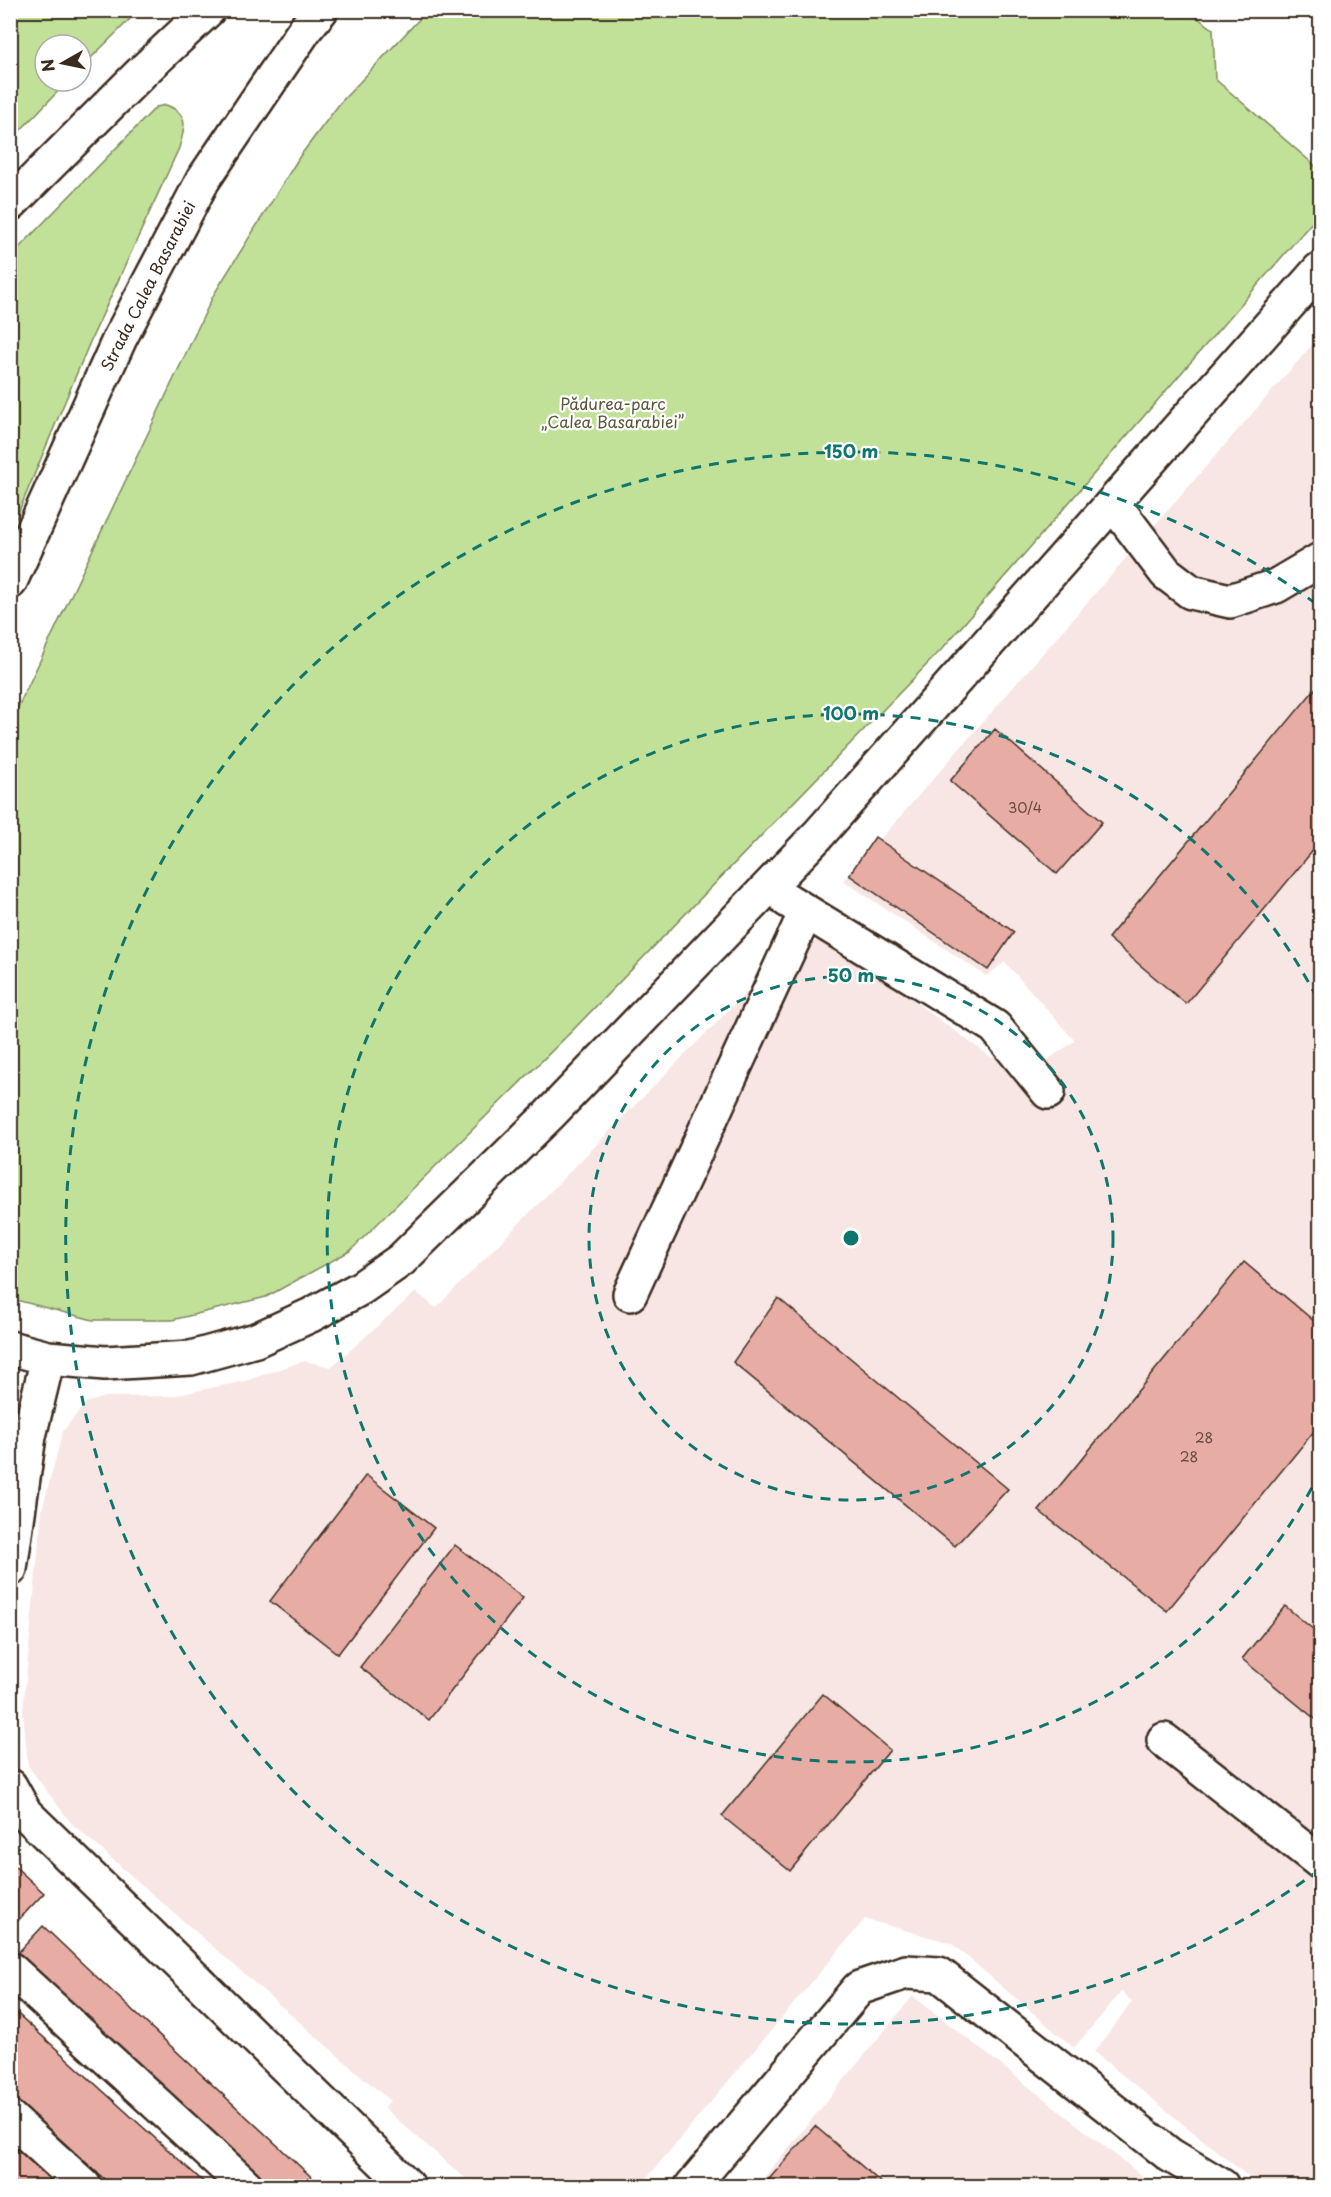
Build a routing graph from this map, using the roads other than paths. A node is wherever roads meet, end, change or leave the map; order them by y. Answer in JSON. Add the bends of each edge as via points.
{"nodes":[{"id":1,"x":208,"y":10,"type":"edge"},
{"id":2,"x":321,"y":10,"type":"edge"},
{"id":3,"x":10,"y":204,"type":"edge"},
{"id":4,"x":1320,"y":269,"type":"edge"},
{"id":5,"x":1113,"y":503,"type":"junction"},
{"id":6,"x":1320,"y":560,"type":"edge"},
{"id":7,"x":10,"y":582,"type":"edge"},
{"id":8,"x":768,"y":887,"type":"junction"},
{"id":9,"x":806,"y":912,"type":"junction"},
{"id":10,"x":1048,"y":1092,"type":"dead end"},
{"id":11,"x":630,"y":1294,"type":"dead end"},
{"id":12,"x":10,"y":1348,"type":"edge"},
{"id":13,"x":48,"y":1358,"type":"junction"},
{"id":14,"x":10,"y":1569,"type":"edge"},
{"id":15,"x":1164,"y":1740,"type":"dead end"},
{"id":16,"x":10,"y":1786,"type":"edge"},
{"id":17,"x":1320,"y":1862,"type":"edge"},
{"id":18,"x":10,"y":1970,"type":"edge"},
{"id":19,"x":10,"y":2118,"type":"edge"},
{"id":20,"x":84,"y":2187,"type":"edge"},
{"id":21,"x":246,"y":2187,"type":"edge"},
{"id":22,"x":408,"y":2187,"type":"edge"},
{"id":23,"x":692,"y":2187,"type":"edge"},
{"id":24,"x":1222,"y":2187,"type":"edge"}],
"edges":[{"from":1,"to":3,"type":"street"},
{"from":2,"to":7,"type":"street","name":"Strada Calea Basarabiei","via":[[203,180],[120,338]]},
{"from":4,"to":5,"type":"street"},
{"from":5,"to":6,"type":"street","via":[[1166,573],[1191,592],[1230,601],[1276,586]]},
{"from":5,"to":8,"type":"street"},
{"from":8,"to":9,"type":"street"},
{"from":8,"to":13,"type":"street","via":[[517,1147],[401,1260],[361,1288],[256,1340],[191,1358],[105,1363]]},
{"from":9,"to":10,"type":"street","via":[[995,1027]]},
{"from":9,"to":11,"type":"street"},
{"from":12,"to":13,"type":"street"},
{"from":13,"to":14,"type":"street","via":[[28,1436]]},
{"from":15,"to":17,"type":"street"},
{"from":16,"to":22,"type":"street","via":[[25,1813]]},
{"from":18,"to":21,"type":"street"},
{"from":19,"to":20,"type":"street"},
{"from":23,"to":24,"type":"street","via":[[859,1988],[906,1972],[939,1974],[1170,2156]]}]}
